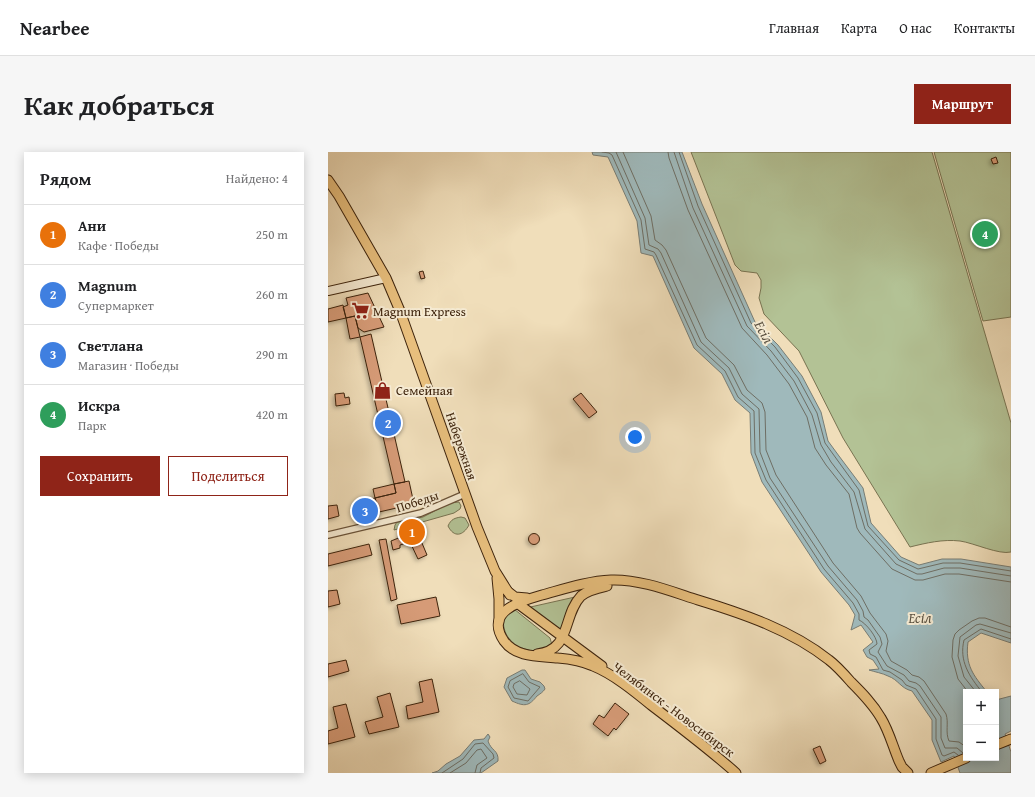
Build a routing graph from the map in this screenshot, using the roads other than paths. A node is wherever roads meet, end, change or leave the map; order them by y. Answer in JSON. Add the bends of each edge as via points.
{"nodes":[{"id":1,"x":328,"y":180,"type":"edge"},
{"id":2,"x":386,"y":278,"type":"junction"},
{"id":3,"x":328,"y":291,"type":"edge"},
{"id":4,"x":465,"y":494,"type":"junction"},
{"id":5,"x":328,"y":535,"type":"edge"},
{"id":6,"x":495,"y":571,"type":"junction"},
{"id":7,"x":506,"y":590,"type":"junction"},
{"id":8,"x":536,"y":597,"type":"junction"},
{"id":9,"x":517,"y":603,"type":"junction"},
{"id":10,"x":499,"y":622,"type":"junction"},
{"id":11,"x":547,"y":625,"type":"junction"},
{"id":12,"x":563,"y":637,"type":"junction"},
{"id":13,"x":806,"y":644,"type":"junction"},
{"id":14,"x":550,"y":650,"type":"junction"},
{"id":15,"x":526,"y":654,"type":"junction"},
{"id":16,"x":637,"y":694,"type":"junction"},
{"id":17,"x":1011,"y":739,"type":"edge"},
{"id":18,"x":999,"y":744,"type":"edge"},
{"id":19,"x":963,"y":759,"type":"edge"},
{"id":20,"x":736,"y":773,"type":"edge"},
{"id":21,"x":908,"y":773,"type":"edge"},
{"id":22,"x":931,"y":773,"type":"edge"}],
"edges":[{"from":1,"to":2,"type":"main road","name":"Набережная"},
{"from":2,"to":3,"type":"main road"},
{"from":2,"to":4,"type":"main road","name":"Набережная","via":[[424,376]]},
{"from":4,"to":5,"type":"street","name":"Победы","via":[[421,513]]},
{"from":4,"to":6,"type":"main road","name":"Набережная"},
{"from":6,"to":7,"type":"main road","name":"Набережная"},
{"from":6,"to":10,"type":"main road","name":"Набережная"},
{"from":7,"to":8,"type":"main road","via":[[519,598]]},
{"from":7,"to":9,"type":"main road","name":"Набережная"},
{"from":8,"to":9,"type":"main road"},
{"from":8,"to":13,"type":"main road","via":[[600,581],[636,583],[665,589],[760,621]]},
{"from":9,"to":10,"type":"main road","via":[[503,612]]},
{"from":9,"to":11,"type":"main road"},
{"from":10,"to":15,"type":"main road","name":"Челябинск - Новосибирск","via":[[501,634],[508,644]]},
{"from":11,"to":12,"type":"main road"},
{"from":11,"to":14,"type":"main road","via":[[555,638]]},
{"from":12,"to":13,"type":"main road","via":[[573,607],[581,597],[593,590],[611,586],[636,588],[739,616]]},
{"from":12,"to":14,"type":"main road","via":[[558,645]]},
{"from":12,"to":16,"type":"main road"},
{"from":13,"to":21,"type":"main road","via":[[831,662],[865,696],[883,721],[899,761]]},
{"from":14,"to":15,"type":"main road"},
{"from":15,"to":16,"type":"main road","name":"Челябинск - Новосибирск","via":[[568,659],[592,666]]},
{"from":16,"to":20,"type":"main road","name":"Челябинск - Новосибирск"},
{"from":17,"to":18,"type":"main road"},
{"from":19,"to":22,"type":"main road"}]}
